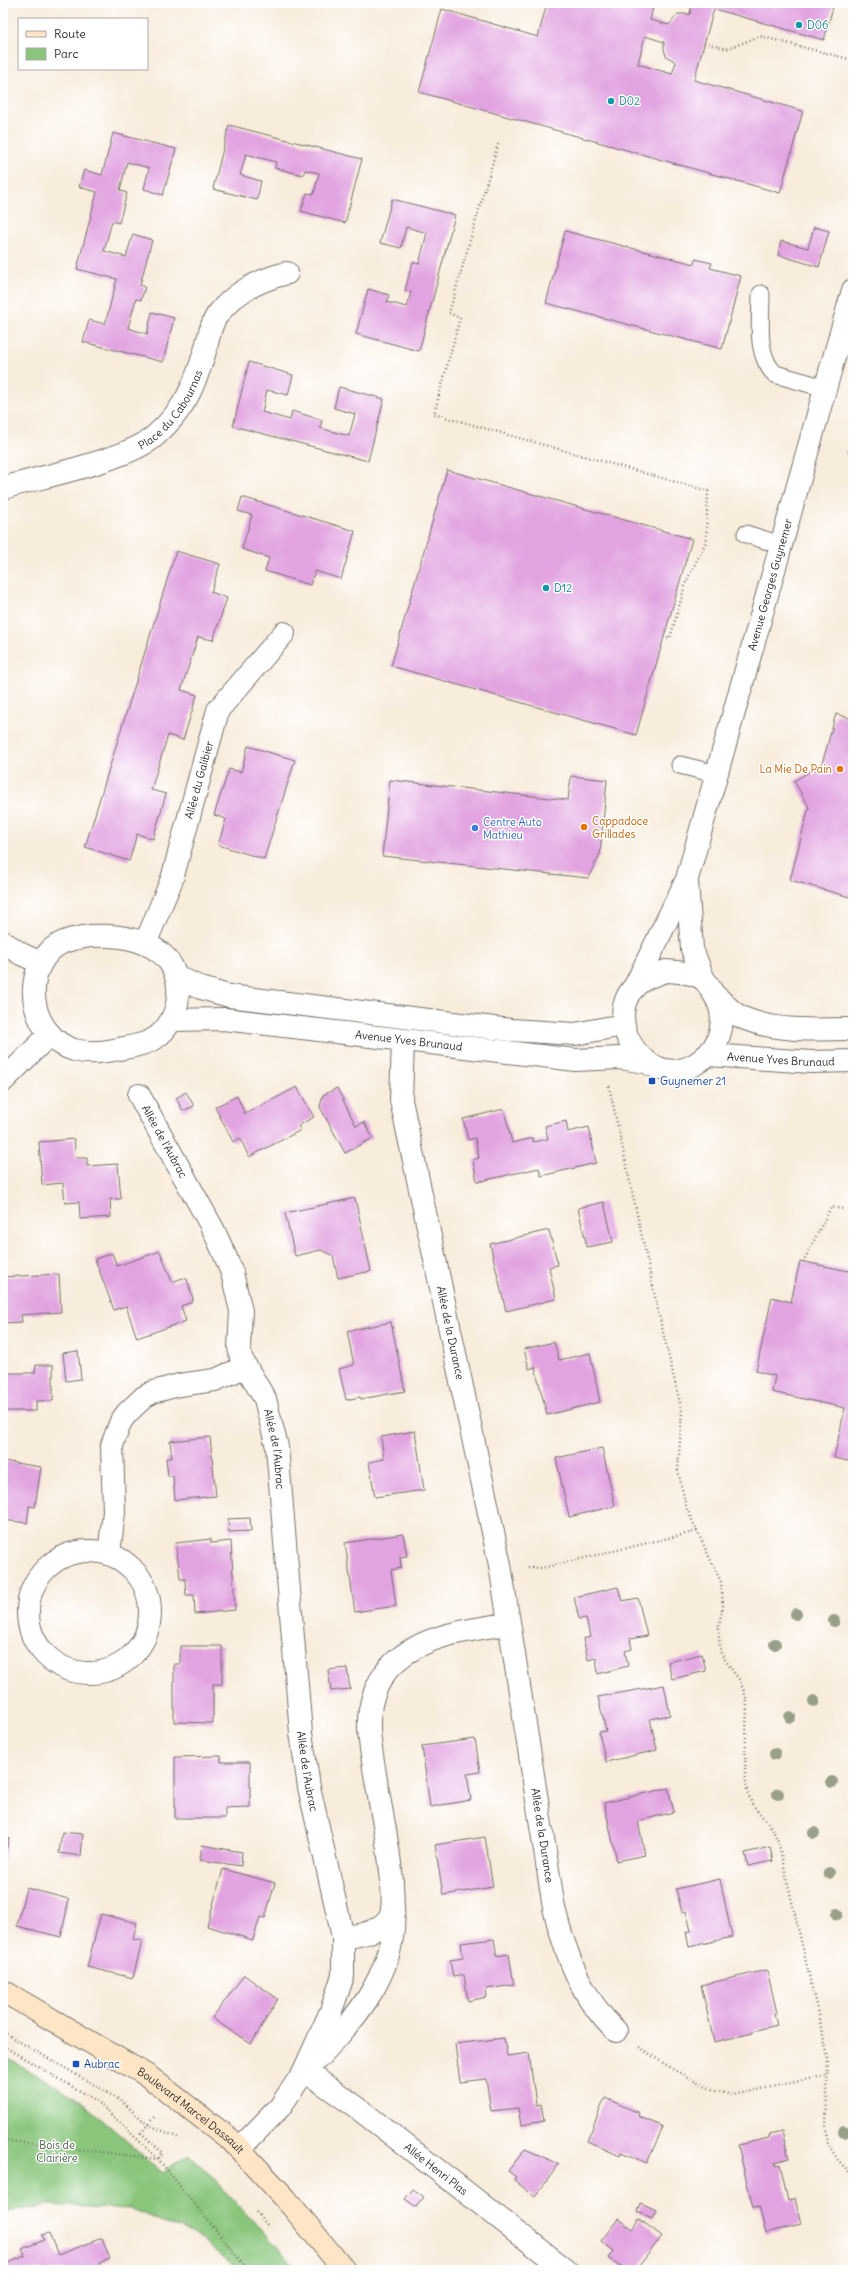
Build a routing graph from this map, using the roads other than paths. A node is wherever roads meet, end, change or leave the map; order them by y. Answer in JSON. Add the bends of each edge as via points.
{"nodes":[{"id":1,"x":287,"y":273,"type":"dead end"},
{"id":2,"x":853,"y":290,"type":"edge"},
{"id":3,"x":761,"y":294,"type":"dead end"},
{"id":4,"x":825,"y":388,"type":"junction"},
{"id":5,"x":3,"y":488,"type":"edge"},
{"id":6,"x":746,"y":534,"type":"dead end"},
{"id":7,"x":781,"y":545,"type":"junction"},
{"id":8,"x":284,"y":633,"type":"dead end"},
{"id":9,"x":680,"y":765,"type":"dead end"},
{"id":10,"x":716,"y":774,"type":"junction"},
{"id":11,"x":687,"y":880,"type":"junction"},
{"id":12,"x":3,"y":942,"type":"edge"},
{"id":13,"x":145,"y":944,"type":"junction"},
{"id":14,"x":41,"y":963,"type":"junction"},
{"id":15,"x":176,"y":976,"type":"junction"},
{"id":16,"x":704,"y":980,"type":"junction"},
{"id":17,"x":634,"y":988,"type":"junction"},
{"id":18,"x":718,"y":998,"type":"junction"},
{"id":19,"x":172,"y":1020,"type":"junction"},
{"id":20,"x":623,"y":1025,"type":"junction"},
{"id":21,"x":853,"y":1029,"type":"edge"},
{"id":22,"x":50,"y":1034,"type":"junction"},
{"id":23,"x":403,"y":1041,"type":"junction"},
{"id":24,"x":708,"y":1055,"type":"junction"},
{"id":25,"x":853,"y":1061,"type":"edge"},
{"id":26,"x":646,"y":1062,"type":"junction"},
{"id":27,"x":3,"y":1081,"type":"edge"},
{"id":28,"x":139,"y":1095,"type":"dead end"},
{"id":29,"x":245,"y":1367,"type":"junction"},
{"id":30,"x":109,"y":1554,"type":"junction"},
{"id":31,"x":509,"y":1624,"type":"junction"},
{"id":32,"x":393,"y":1908,"type":"junction"},
{"id":33,"x":343,"y":1937,"type":"junction"},
{"id":34,"x":3,"y":1991,"type":"edge"},
{"id":35,"x":616,"y":2031,"type":"road end"},
{"id":36,"x":303,"y":2073,"type":"junction"},
{"id":37,"x":240,"y":2148,"type":"junction"},
{"id":38,"x":344,"y":2270,"type":"edge"},
{"id":39,"x":566,"y":2270,"type":"edge"}],
"edges":[{"from":1,"to":5,"type":"street","name":"Place du Cabournas","via":[[263,279],[235,296],[215,318],[195,384],[183,404],[153,437],[110,458]]},
{"from":2,"to":4,"type":"street","name":"Avenue Georges Guynemer"},
{"from":3,"to":4,"type":"lane","via":[[762,346],[770,370],[775,374]]},
{"from":4,"to":7,"type":"street","name":"Avenue Georges Guynemer"},
{"from":6,"to":7,"type":"lane"},
{"from":7,"to":10,"type":"street","name":"Avenue Georges Guynemer"},
{"from":8,"to":13,"type":"street","name":"Allée du Galibier","via":[[218,710],[172,879]]},
{"from":9,"to":10,"type":"lane"},
{"from":10,"to":11,"type":"street","name":"Avenue Georges Guynemer"},
{"from":11,"to":16,"type":"street","name":"Avenue Georges Guynemer","via":[[692,949]]},
{"from":11,"to":17,"type":"street","name":"Avenue Georges Guynemer"},
{"from":12,"to":14,"type":"street"},
{"from":13,"to":14,"type":"street","via":[[109,936],[74,938],[50,951]]},
{"from":13,"to":15,"type":"street","via":[[159,951],[168,960]]},
{"from":14,"to":22,"type":"street","via":[[33,986],[35,1005],[38,1019]]},
{"from":15,"to":19,"type":"street","via":[[177,1008]]},
{"from":15,"to":20,"type":"street","name":"Avenue Yves Brunaud","via":[[201,988],[229,996],[511,1030],[575,1034]]},
{"from":16,"to":17,"type":"street","via":[[684,972],[666,972],[648,978]]},
{"from":16,"to":18,"type":"street"},
{"from":17,"to":20,"type":"street","via":[[627,999]]},
{"from":18,"to":21,"type":"street","via":[[739,1016],[762,1024],[813,1030]]},
{"from":18,"to":24,"type":"street","via":[[722,1026]]},
{"from":19,"to":22,"type":"street","via":[[153,1039],[138,1045],[104,1051],[73,1050]]},
{"from":19,"to":23,"type":"street","name":"Avenue Yves Brunaud","via":[[224,1019]]},
{"from":20,"to":26,"type":"street","via":[[626,1038],[633,1050]]},
{"from":22,"to":27,"type":"street"},
{"from":23,"to":26,"type":"street","name":"Avenue Yves Brunaud","via":[[576,1060],[619,1058]]},
{"from":23,"to":31,"type":"street","name":"Allée de la Durance","via":[[401,1100],[500,1565]]},
{"from":24,"to":25,"type":"street","name":"Avenue Yves Brunaud","via":[[811,1062]]},
{"from":24,"to":26,"type":"street","via":[[690,1067],[678,1070],[661,1068]]},
{"from":28,"to":29,"type":"street","name":"Allée de l'Aubrac","via":[[224,1253],[241,1311],[239,1346]]},
{"from":29,"to":30,"type":"street","via":[[215,1380],[153,1392],[144,1397],[121,1421],[112,1444],[114,1512]]},
{"from":29,"to":33,"type":"street","name":"Allée de l'Aubrac","via":[[261,1388],[277,1447],[301,1733],[309,1786]]},
{"from":30,"to":30,"type":"street","via":[[87,1550],[66,1555],[48,1566],[34,1582],[27,1603],[28,1624],[35,1644],[49,1660],[69,1670],[90,1674],[111,1670],[129,1659],[143,1642],[150,1622],[149,1600],[142,1580],[127,1564]]},
{"from":31,"to":32,"type":"street","via":[[468,1630],[425,1643],[396,1662],[382,1677],[377,1687],[370,1709],[369,1735],[391,1875]]},
{"from":31,"to":35,"type":"street","name":"Allée de la Durance","via":[[559,1929],[576,1974],[586,1992],[606,2022]]},
{"from":32,"to":33,"type":"street","via":[[389,1918],[372,1931]]},
{"from":32,"to":36,"type":"street","via":[[394,1933],[387,1962],[379,1980],[350,2023]]},
{"from":33,"to":36,"type":"street","name":"Allée de l'Aubrac","via":[[343,1976],[338,1994]]},
{"from":34,"to":37,"type":"main road","name":"Boulevard Marcel Dassault","via":[[148,2076]]},
{"from":36,"to":37,"type":"street","name":"Allée de l'Aubrac","via":[[280,2106]]},
{"from":36,"to":39,"type":"street","name":"Allée Henri Plas","via":[[315,2078],[355,2106]]},
{"from":37,"to":38,"type":"main road","name":"Boulevard Marcel Dassault"}]}
